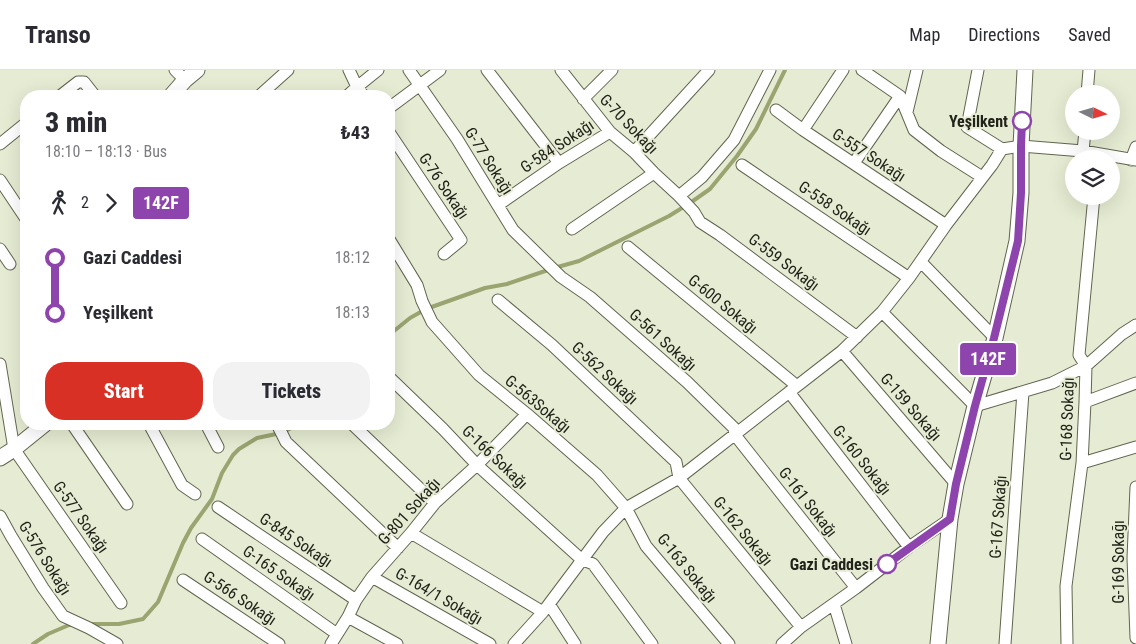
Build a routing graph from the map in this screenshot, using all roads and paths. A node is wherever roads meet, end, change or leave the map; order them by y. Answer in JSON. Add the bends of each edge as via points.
{"nodes":[{"id":1,"x":197,"y":70,"type":"edge"},
{"id":2,"x":288,"y":70,"type":"edge"},
{"id":3,"x":349,"y":70,"type":"edge"},
{"id":4,"x":378,"y":70,"type":"edge"},
{"id":5,"x":410,"y":70,"type":"edge"},
{"id":6,"x":440,"y":70,"type":"edge"},
{"id":7,"x":487,"y":70,"type":"edge"},
{"id":8,"x":561,"y":70,"type":"edge"},
{"id":9,"x":612,"y":70,"type":"edge"},
{"id":10,"x":709,"y":70,"type":"edge"},
{"id":11,"x":770,"y":70,"type":"edge"},
{"id":12,"x":843,"y":70,"type":"edge"},
{"id":13,"x":862,"y":70,"type":"edge"},
{"id":14,"x":917,"y":70,"type":"edge"},
{"id":15,"x":978,"y":70,"type":"edge"},
{"id":16,"x":1025,"y":70,"type":"edge"},
{"id":17,"x":1089,"y":70,"type":"edge"},
{"id":18,"x":180,"y":75,"type":"edge"},
{"id":19,"x":420,"y":85,"type":"junction"},
{"id":20,"x":1088,"y":85,"type":"edge"},
{"id":21,"x":68,"y":90,"type":"edge"},
{"id":22,"x":90,"y":90,"type":"edge"},
{"id":23,"x":174,"y":90,"type":"edge"},
{"id":24,"x":266,"y":90,"type":"edge"},
{"id":25,"x":359,"y":90,"type":"edge"},
{"id":26,"x":361,"y":90,"type":"edge"},
{"id":27,"x":900,"y":96,"type":"junction"},
{"id":28,"x":583,"y":98,"type":"junction"},
{"id":29,"x":395,"y":104,"type":"edge"},
{"id":30,"x":776,"y":110,"type":"dead end"},
{"id":31,"x":907,"y":112,"type":"junction"},
{"id":32,"x":20,"y":128,"type":"edge"},
{"id":33,"x":803,"y":130,"type":"junction"},
{"id":34,"x":610,"y":132,"type":"junction"},
{"id":35,"x":395,"y":141,"type":"edge"},
{"id":36,"x":0,"y":144,"type":"edge"},
{"id":37,"x":1021,"y":146,"type":"junction"},
{"id":38,"x":1136,"y":148,"type":"edge"},
{"id":39,"x":1002,"y":149,"type":"junction"},
{"id":40,"x":1071,"y":150,"type":"edge"},
{"id":41,"x":634,"y":152,"type":"junction"},
{"id":42,"x":1120,"y":158,"type":"edge"},
{"id":43,"x":1134,"y":160,"type":"edge"},
{"id":44,"x":559,"y":163,"type":"junction"},
{"id":45,"x":854,"y":163,"type":"junction"},
{"id":46,"x":742,"y":164,"type":"dead end"},
{"id":47,"x":654,"y":173,"type":"junction"},
{"id":48,"x":982,"y":177,"type":"junction"},
{"id":49,"x":0,"y":180,"type":"edge"},
{"id":50,"x":679,"y":196,"type":"junction"},
{"id":51,"x":498,"y":205,"type":"junction"},
{"id":52,"x":1093,"y":205,"type":"edge"},
{"id":53,"x":20,"y":210,"type":"edge"},
{"id":54,"x":694,"y":212,"type":"joint"},
{"id":55,"x":946,"y":225,"type":"junction"},
{"id":56,"x":572,"y":229,"type":"dead end"},
{"id":57,"x":628,"y":247,"type":"dead end"},
{"id":58,"x":0,"y":249,"type":"edge"},
{"id":59,"x":395,"y":250,"type":"edge"},
{"id":60,"x":444,"y":254,"type":"dead end"},
{"id":61,"x":921,"y":262,"type":"junction"},
{"id":62,"x":10,"y":264,"type":"dead end"},
{"id":63,"x":561,"y":277,"type":"joint"},
{"id":64,"x":909,"y":278,"type":"junction"},
{"id":65,"x":498,"y":300,"type":"dead end"},
{"id":66,"x":882,"y":312,"type":"junction"},
{"id":67,"x":1136,"y":325,"type":"edge"},
{"id":68,"x":857,"y":337,"type":"junction"},
{"id":69,"x":994,"y":338,"type":"junction"},
{"id":70,"x":842,"y":351,"type":"junction"},
{"id":71,"x":0,"y":364,"type":"edge"},
{"id":72,"x":1086,"y":366,"type":"junction"},
{"id":73,"x":395,"y":383,"type":"edge"},
{"id":74,"x":1136,"y":383,"type":"edge"},
{"id":75,"x":793,"y":389,"type":"junction"},
{"id":76,"x":1023,"y":392,"type":"junction"},
{"id":77,"x":1085,"y":402,"type":"junction"},
{"id":78,"x":975,"y":406,"type":"junction"},
{"id":79,"x":528,"y":414,"type":"junction"},
{"id":80,"x":37,"y":430,"type":"edge"},
{"id":81,"x":76,"y":430,"type":"edge"},
{"id":82,"x":152,"y":430,"type":"edge"},
{"id":83,"x":209,"y":430,"type":"edge"},
{"id":84,"x":280,"y":430,"type":"edge"},
{"id":85,"x":358,"y":430,"type":"edge"},
{"id":86,"x":735,"y":435,"type":"junction"},
{"id":87,"x":218,"y":447,"type":"dead end"},
{"id":88,"x":1136,"y":447,"type":"edge"},
{"id":89,"x":14,"y":449,"type":"junction"},
{"id":90,"x":0,"y":458,"type":"edge"},
{"id":91,"x":1082,"y":463,"type":"junction"},
{"id":92,"x":477,"y":465,"type":"junction"},
{"id":93,"x":679,"y":478,"type":"junction"},
{"id":94,"x":956,"y":484,"type":"junction"},
{"id":95,"x":1136,"y":487,"type":"edge"},
{"id":96,"x":195,"y":494,"type":"dead end"},
{"id":97,"x":435,"y":503,"type":"junction"},
{"id":98,"x":127,"y":504,"type":"dead end"},
{"id":99,"x":218,"y":507,"type":"dead end"},
{"id":100,"x":626,"y":508,"type":"junction"},
{"id":101,"x":0,"y":516,"type":"edge"},
{"id":102,"x":950,"y":519,"type":"junction"},
{"id":103,"x":411,"y":533,"type":"junction"},
{"id":104,"x":202,"y":539,"type":"dead end"},
{"id":105,"x":909,"y":547,"type":"junction"},
{"id":106,"x":398,"y":548,"type":"junction"},
{"id":107,"x":581,"y":559,"type":"junction"},
{"id":108,"x":372,"y":576,"type":"junction"},
{"id":109,"x":183,"y":580,"type":"dead end"},
{"id":110,"x":856,"y":588,"type":"junction"},
{"id":111,"x":356,"y":600,"type":"junction"},
{"id":112,"x":121,"y":603,"type":"dead end"},
{"id":113,"x":834,"y":604,"type":"junction"},
{"id":114,"x":546,"y":608,"type":"junction"},
{"id":115,"x":348,"y":617,"type":"junction"},
{"id":116,"x":801,"y":627,"type":"junction"},
{"id":117,"x":1136,"y":638,"type":"edge"},
{"id":118,"x":334,"y":639,"type":"edge"},
{"id":119,"x":784,"y":643,"type":"edge"},
{"id":120,"x":117,"y":644,"type":"edge"},
{"id":121,"x":280,"y":644,"type":"edge"},
{"id":122,"x":397,"y":644,"type":"edge"},
{"id":123,"x":490,"y":644,"type":"edge"},
{"id":124,"x":514,"y":644,"type":"edge"},
{"id":125,"x":575,"y":644,"type":"edge"},
{"id":126,"x":652,"y":644,"type":"edge"},
{"id":127,"x":730,"y":644,"type":"edge"},
{"id":128,"x":846,"y":644,"type":"edge"},
{"id":129,"x":938,"y":644,"type":"edge"},
{"id":130,"x":1004,"y":644,"type":"edge"},
{"id":131,"x":1067,"y":644,"type":"edge"}],
"edges":[{"from":1,"to":18,"type":"main road"},
{"from":2,"to":24,"type":"street"},
{"from":3,"to":25,"type":"street"},
{"from":4,"to":26,"type":"street"},
{"from":5,"to":19,"type":"street","name":"G-77 Sokağı"},
{"from":6,"to":19,"type":"street"},
{"from":7,"to":44,"type":"street"},
{"from":8,"to":28,"type":"street","name":"G-70 Sokağı"},
{"from":9,"to":28,"type":"street"},
{"from":10,"to":41,"type":"street"},
{"from":11,"to":50,"type":"street","via":[[734,140],[702,177]]},
{"from":12,"to":33,"type":"street"},
{"from":13,"to":27,"type":"street"},
{"from":14,"to":31,"type":"street"},
{"from":15,"to":39,"type":"street","via":[[967,127]]},
{"from":16,"to":37,"type":"main road"},
{"from":17,"to":20,"type":"street"},
{"from":18,"to":23,"type":"main road"},
{"from":19,"to":29,"type":"street"},
{"from":19,"to":51,"type":"street","name":"G-77 Sokağı"},
{"from":21,"to":22,"type":"street","via":[[78,82],[84,82]]},
{"from":27,"to":31,"type":"street"},
{"from":27,"to":45,"type":"street"},
{"from":28,"to":34,"type":"street","name":"G-70 Sokağı"},
{"from":30,"to":33,"type":"street","name":"G-557 Sokağı"},
{"from":31,"to":48,"type":"street","via":[[914,130]]},
{"from":32,"to":36,"type":"street"},
{"from":33,"to":45,"type":"street","name":"G-557 Sokağı"},
{"from":34,"to":41,"type":"street","name":"G-70 Sokağı"},
{"from":34,"to":44,"type":"street","name":"G-584 Sokağı"},
{"from":35,"to":60,"type":"street","name":"G-76 Sokağı","via":[[461,240]]},
{"from":37,"to":39,"type":"street"},
{"from":37,"to":40,"type":"street"},
{"from":37,"to":69,"type":"main road","via":[[1018,241]]},
{"from":38,"to":43,"type":"street"},
{"from":39,"to":48,"type":"street"},
{"from":41,"to":47,"type":"street","name":"G-70 Sokağı"},
{"from":42,"to":43,"type":"street"},
{"from":44,"to":51,"type":"street","name":"G-584 Sokağı"},
{"from":45,"to":55,"type":"street","name":"G-557 Sokağı"},
{"from":46,"to":64,"type":"street","name":"G-558 Sokağı"},
{"from":47,"to":50,"type":"street","name":"G-70 Sokağı"},
{"from":47,"to":56,"type":"street"},
{"from":48,"to":55,"type":"street"},
{"from":49,"to":53,"type":"street"},
{"from":50,"to":54,"type":"street","name":"G-70 Sokağı"},
{"from":51,"to":63,"type":"street","name":"G-77 Sokağı","via":[[513,230]]},
{"from":52,"to":72,"type":"street","name":"G-168 Sokağı","via":[[1079,354]]},
{"from":54,"to":68,"type":"street","name":"G-559 Sokağı","via":[[700,222]]},
{"from":55,"to":61,"type":"street"},
{"from":57,"to":75,"type":"street","name":"G-600 Sokağı"},
{"from":58,"to":62,"type":"street"},
{"from":59,"to":79,"type":"street","name":"G-563Sokağı","via":[[417,285],[432,322],[479,375]]},
{"from":61,"to":64,"type":"street"},
{"from":61,"to":69,"type":"street"},
{"from":63,"to":86,"type":"street","name":"G-561 Sokağı","via":[[590,297],[687,382],[734,428]]},
{"from":64,"to":66,"type":"street"},
{"from":65,"to":93,"type":"street","name":"G-562 Sokağı","via":[[552,345],[676,462]]},
{"from":66,"to":68,"type":"street"},
{"from":66,"to":78,"type":"street"},
{"from":67,"to":72,"type":"street"},
{"from":68,"to":70,"type":"street"},
{"from":69,"to":78,"type":"main road"},
{"from":70,"to":75,"type":"street"},
{"from":70,"to":94,"type":"street","name":"G-159 Sokağı"},
{"from":71,"to":89,"type":"street"},
{"from":72,"to":76,"type":"street","via":[[1052,383]]},
{"from":72,"to":77,"type":"street","name":"G-168 Sokağı"},
{"from":73,"to":92,"type":"street","name":"G-166 Sokağı"},
{"from":74,"to":77,"type":"street"},
{"from":75,"to":86,"type":"street"},
{"from":75,"to":105,"type":"street","name":"G-160 Sokağı"},
{"from":76,"to":78,"type":"street"},
{"from":76,"to":130,"type":"street","name":"G-167 Sokağı"},
{"from":77,"to":91,"type":"street","name":"G-168 Sokağı"},
{"from":78,"to":94,"type":"main road"},
{"from":79,"to":92,"type":"street","name":"G-801 Sokağı"},
{"from":79,"to":100,"type":"street","name":"G-563Sokağı","via":[[597,475]]},
{"from":80,"to":89,"type":"main road"},
{"from":81,"to":98,"type":"street"},
{"from":82,"to":96,"type":"street","via":[[182,485]]},
{"from":83,"to":87,"type":"street"},
{"from":84,"to":106,"type":"street","via":[[285,440]]},
{"from":85,"to":97,"type":"street"},
{"from":86,"to":93,"type":"street"},
{"from":86,"to":110,"type":"street","name":"G-161 Sokağı"},
{"from":88,"to":91,"type":"street"},
{"from":89,"to":90,"type":"main road"},
{"from":89,"to":112,"type":"street","name":"G-577 Sokağı"},
{"from":91,"to":131,"type":"street","name":"G-168 Sokağı","via":[[1066,586]]},
{"from":92,"to":97,"type":"street","name":"G-801 Sokağı"},
{"from":92,"to":107,"type":"street","name":"G-166 Sokağı"},
{"from":93,"to":100,"type":"street"},
{"from":93,"to":116,"type":"street","name":"G-162 Sokağı"},
{"from":94,"to":102,"type":"main road"},
{"from":95,"to":117,"type":"street","name":"G-169 Sokağı","via":[[1133,558]]},
{"from":97,"to":103,"type":"street","name":"G-801 Sokağı"},
{"from":99,"to":111,"type":"street","name":"G-845 Sokağı"},
{"from":100,"to":107,"type":"street"},
{"from":100,"to":127,"type":"street","name":"G-163 Sokağı","via":[[646,546]]},
{"from":101,"to":120,"type":"street","name":"G-576 Sokağı","via":[[63,616]]},
{"from":102,"to":105,"type":"street"},
{"from":102,"to":129,"type":"main road"},
{"from":103,"to":106,"type":"street","name":"G-801 Sokağı"},
{"from":103,"to":114,"type":"street"},
{"from":104,"to":118,"type":"street","name":"G-165 Sokağı"},
{"from":105,"to":110,"type":"street"},
{"from":106,"to":108,"type":"street","name":"G-801 Sokağı"},
{"from":107,"to":114,"type":"street"},
{"from":107,"to":126,"type":"street","name":"G-166 Sokağı","via":[[593,564]]},
{"from":108,"to":111,"type":"street","name":"G-801 Sokağı"},
{"from":108,"to":123,"type":"street","name":"G-164/1 Sokağı"},
{"from":109,"to":121,"type":"street","name":"G-566 Sokağı"},
{"from":110,"to":113,"type":"street"},
{"from":111,"to":115,"type":"street","name":"G-801 Sokağı"},
{"from":113,"to":116,"type":"street"},
{"from":113,"to":128,"type":"street"},
{"from":114,"to":124,"type":"street"},
{"from":114,"to":125,"type":"street"},
{"from":115,"to":118,"type":"street","name":"G-801 Sokağı"},
{"from":115,"to":122,"type":"street"},
{"from":116,"to":119,"type":"street"}]}
